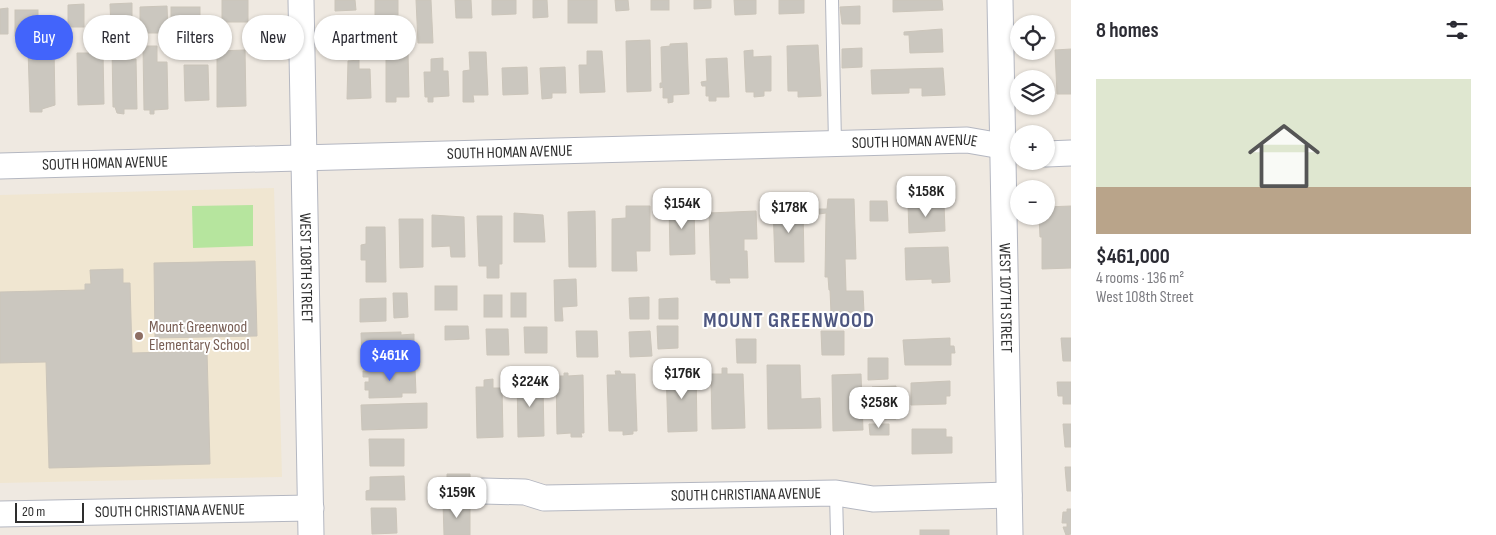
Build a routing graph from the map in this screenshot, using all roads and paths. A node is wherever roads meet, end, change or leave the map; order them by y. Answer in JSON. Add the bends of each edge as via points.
{"nodes":[{"id":1,"x":301,"y":0,"type":"edge"},
{"id":2,"x":832,"y":0,"type":"edge"},
{"id":3,"x":1000,"y":0,"type":"edge"},
{"id":4,"x":1010,"y":135,"type":"edge"},
{"id":5,"x":835,"y":143,"type":"junction"},
{"id":6,"x":1010,"y":148,"type":"edge"},
{"id":7,"x":1071,"y":153,"type":"edge"},
{"id":8,"x":1055,"y":154,"type":"edge"},
{"id":9,"x":304,"y":158,"type":"junction"},
{"id":10,"x":0,"y":166,"type":"edge"},
{"id":11,"x":1011,"y":170,"type":"edge"},
{"id":12,"x":482,"y":492,"type":"dead end"},
{"id":13,"x":836,"y":493,"type":"junction"},
{"id":14,"x":1009,"y":496,"type":"junction"},
{"id":15,"x":311,"y":508,"type":"junction"},
{"id":16,"x":0,"y":514,"type":"edge"},
{"id":17,"x":311,"y":535,"type":"edge"},
{"id":18,"x":837,"y":535,"type":"edge"},
{"id":19,"x":1010,"y":535,"type":"edge"}],
"edges":[{"from":1,"to":9,"type":"street","name":"WEST 108TH STREET"},
{"from":2,"to":5,"type":"lane"},
{"from":3,"to":4,"type":"street","name":"WEST 107TH STREET"},
{"from":5,"to":6,"type":"street","name":"SOUTH HOMAN AVENUE","via":[[967,140]]},
{"from":5,"to":9,"type":"street","name":"SOUTH HOMAN AVENUE"},
{"from":7,"to":8,"type":"street"},
{"from":9,"to":10,"type":"street","name":"SOUTH HOMAN AVENUE"},
{"from":9,"to":15,"type":"street","name":"WEST 108TH STREET"},
{"from":11,"to":14,"type":"street","name":"WEST 107TH STREET"},
{"from":12,"to":13,"type":"street","name":"SOUTH CHRISTIANA AVENUE","via":[[525,492],[544,498]]},
{"from":13,"to":14,"type":"street","name":"SOUTH CHRISTIANA AVENUE","via":[[873,499]]},
{"from":13,"to":18,"type":"lane"},
{"from":14,"to":19,"type":"street","name":"WEST 107TH STREET"},
{"from":15,"to":16,"type":"street","name":"SOUTH CHRISTIANA AVENUE"},
{"from":15,"to":17,"type":"street","name":"WEST 108TH STREET"}]}
